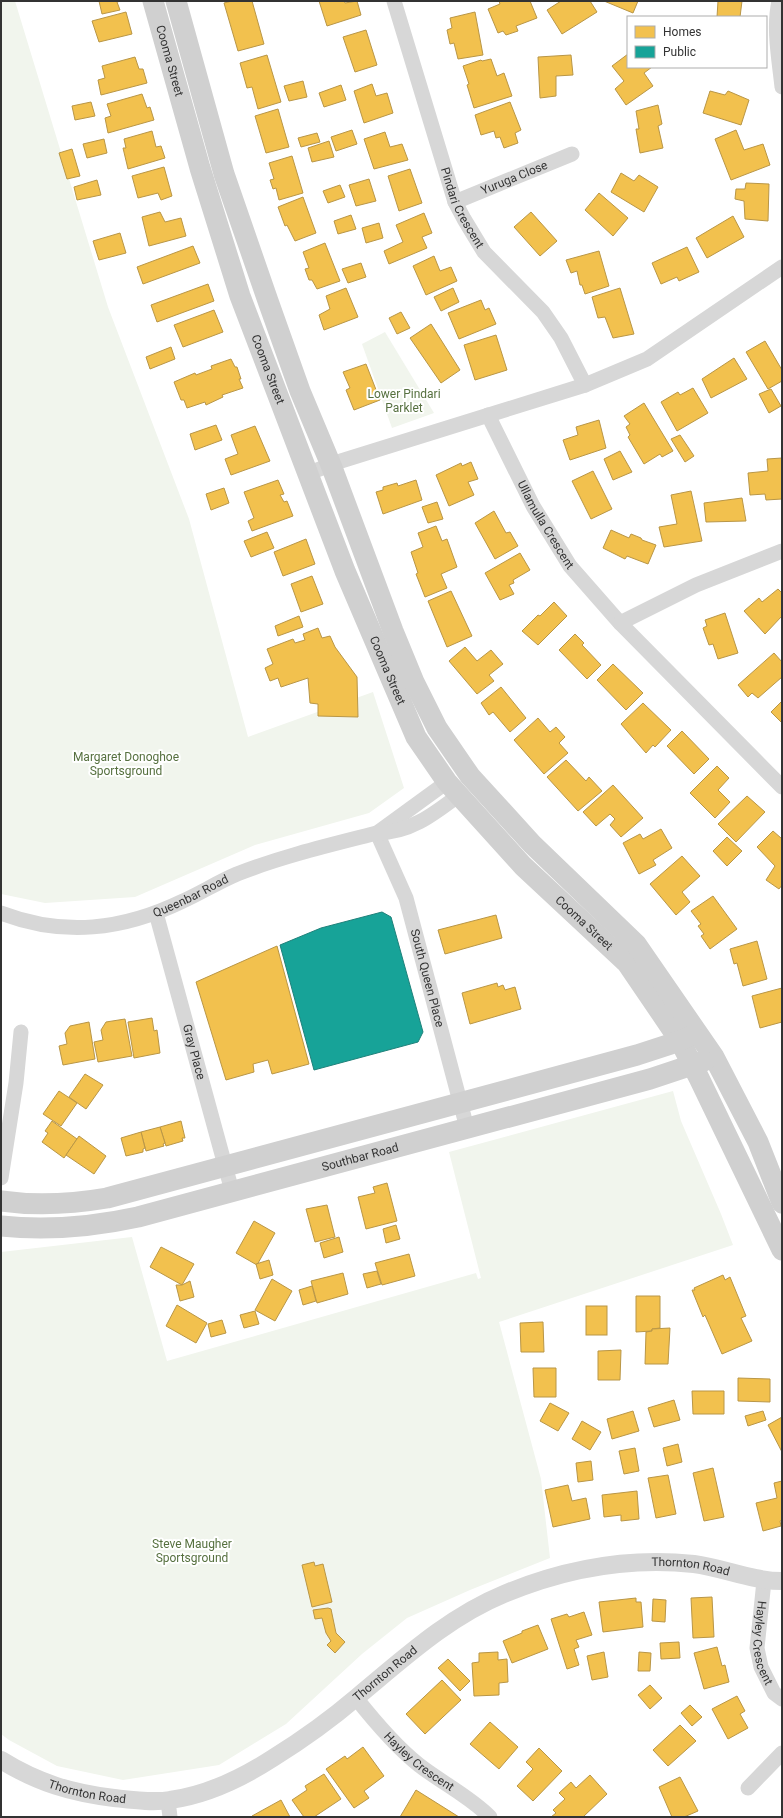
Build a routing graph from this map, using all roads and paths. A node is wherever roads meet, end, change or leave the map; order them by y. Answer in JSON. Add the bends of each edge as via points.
{"nodes":[{"id":1,"x":152,"y":1,"type":"edge"},
{"id":2,"x":176,"y":1,"type":"edge"},
{"id":3,"x":394,"y":1,"type":"edge"},
{"id":4,"x":779,"y":1,"type":"edge"},
{"id":5,"x":782,"y":87,"type":"edge"},
{"id":6,"x":572,"y":154,"type":"dead end"},
{"id":7,"x":456,"y":202,"type":"junction"},
{"id":8,"x":782,"y":267,"type":"edge"},
{"id":9,"x":585,"y":385,"type":"junction"},
{"id":10,"x":488,"y":415,"type":"junction"},
{"id":11,"x":331,"y":465,"type":"junction"},
{"id":12,"x":309,"y":473,"type":"junction"},
{"id":13,"x":782,"y":551,"type":"edge"},
{"id":14,"x":620,"y":623,"type":"junction"},
{"id":15,"x":470,"y":776,"type":"junction"},
{"id":16,"x":782,"y":787,"type":"edge"},
{"id":17,"x":453,"y":789,"type":"junction"},
{"id":18,"x":377,"y":833,"type":"junction"},
{"id":19,"x":1,"y":913,"type":"edge"},
{"id":20,"x":156,"y":913,"type":"junction"},
{"id":21,"x":21,"y":1032,"type":"dead end"},
{"id":22,"x":689,"y":1037,"type":"junction"},
{"id":23,"x":714,"y":1057,"type":"junction"},
{"id":24,"x":692,"y":1065,"type":"junction"},
{"id":25,"x":460,"y":1103,"type":"junction"},
{"id":26,"x":467,"y":1128,"type":"junction"},
{"id":27,"x":226,"y":1167,"type":"junction"},
{"id":28,"x":1,"y":1178,"type":"edge"},
{"id":29,"x":232,"y":1191,"type":"junction"},
{"id":30,"x":1,"y":1201,"type":"edge"},
{"id":31,"x":782,"y":1203,"type":"edge"},
{"id":32,"x":775,"y":1216,"type":"edge"},
{"id":33,"x":1,"y":1226,"type":"edge"},
{"id":34,"x":782,"y":1250,"type":"edge"},
{"id":35,"x":764,"y":1581,"type":"junction"},
{"id":36,"x":782,"y":1581,"type":"edge"},
{"id":37,"x":356,"y":1698,"type":"junction"},
{"id":38,"x":782,"y":1699,"type":"edge"},
{"id":39,"x":782,"y":1753,"type":"edge"},
{"id":40,"x":1,"y":1760,"type":"edge"},
{"id":41,"x":748,"y":1788,"type":"dead end"},
{"id":42,"x":169,"y":1809,"type":"edge"},
{"id":43,"x":490,"y":1817,"type":"edge"}],
"edges":[{"from":1,"to":12,"type":"main road","name":"Cooma Street","via":[[240,296]]},
{"from":2,"to":11,"type":"main road","name":"Cooma Street","via":[[224,174],[300,392]]},
{"from":3,"to":7,"type":"street","name":"Pindari Crescent"},
{"from":4,"to":5,"type":"street","via":[[778,48]]},
{"from":6,"to":7,"type":"street","name":"Yuruga Close"},
{"from":7,"to":9,"type":"street","name":"Pindari Crescent","via":[[484,252],[543,312],[561,338]]},
{"from":8,"to":9,"type":"street","via":[[647,359]]},
{"from":9,"to":10,"type":"street"},
{"from":10,"to":11,"type":"street"},
{"from":10,"to":14,"type":"street","name":"Ullamulla Crescent","via":[[533,506],[570,566]]},
{"from":11,"to":12,"type":"street"},
{"from":11,"to":15,"type":"main road","name":"Cooma Street","via":[[414,682],[437,728]]},
{"from":12,"to":17,"type":"main road","name":"Cooma Street","via":[[345,571],[416,737]]},
{"from":13,"to":14,"type":"street","via":[[696,585]]},
{"from":14,"to":16,"type":"street","name":"Ullamulla Crescent"},
{"from":15,"to":17,"type":"main road"},
{"from":15,"to":22,"type":"main road","name":"Cooma Street","via":[[532,844],[636,944]]},
{"from":17,"to":18,"type":"street","name":"Queenbar Road"},
{"from":17,"to":22,"type":"main road","name":"Cooma Street","via":[[523,866],[626,963]]},
{"from":18,"to":20,"type":"street","name":"Queenbar Road","via":[[263,864]]},
{"from":18,"to":25,"type":"street","name":"South Queen Place","via":[[406,898]]},
{"from":19,"to":20,"type":"street","name":"Queenbar Road","via":[[32,923],[75,928],[130,922]]},
{"from":20,"to":27,"type":"street","name":"Gray Place"},
{"from":21,"to":28,"type":"street"},
{"from":22,"to":23,"type":"main road","name":"Cooma Street"},
{"from":22,"to":24,"type":"main road","name":"Cooma Street"},
{"from":22,"to":25,"type":"main road"},
{"from":23,"to":24,"type":"main road","name":"Southbar Road"},
{"from":23,"to":31,"type":"main road","name":"Cooma Street","via":[[758,1142]]},
{"from":24,"to":26,"type":"main road","name":"Southbar Road","via":[[650,1079]]},
{"from":24,"to":32,"type":"main road","name":"Cooma Street"},
{"from":25,"to":26,"type":"street","name":"South Queen Place"},
{"from":25,"to":27,"type":"main road"},
{"from":26,"to":29,"type":"main road","name":"Southbar Road"},
{"from":27,"to":29,"type":"street","name":"Gray Place"},
{"from":27,"to":30,"type":"main road","via":[[107,1198],[76,1203]]},
{"from":29,"to":33,"type":"main road","name":"Southbar Road","via":[[108,1224],[46,1229]]},
{"from":32,"to":34,"type":"main road","name":"Cooma Street"},
{"from":35,"to":36,"type":"street","name":"Thornton Road"},
{"from":35,"to":37,"type":"street","name":"Thornton Road","via":[[694,1564],[641,1563],[594,1567],[561,1574],[503,1594],[437,1631]]},
{"from":35,"to":38,"type":"street","name":"Hayley Crescent","via":[[756,1648],[761,1668],[774,1693]]},
{"from":37,"to":42,"type":"street","name":"Thornton Road","via":[[320,1727],[254,1770]]},
{"from":37,"to":43,"type":"street","name":"Hayley Crescent","via":[[391,1739],[419,1765]]},
{"from":39,"to":41,"type":"street"},
{"from":40,"to":42,"type":"street","name":"Thornton Road","via":[[48,1784],[83,1794],[128,1799]]}]}
